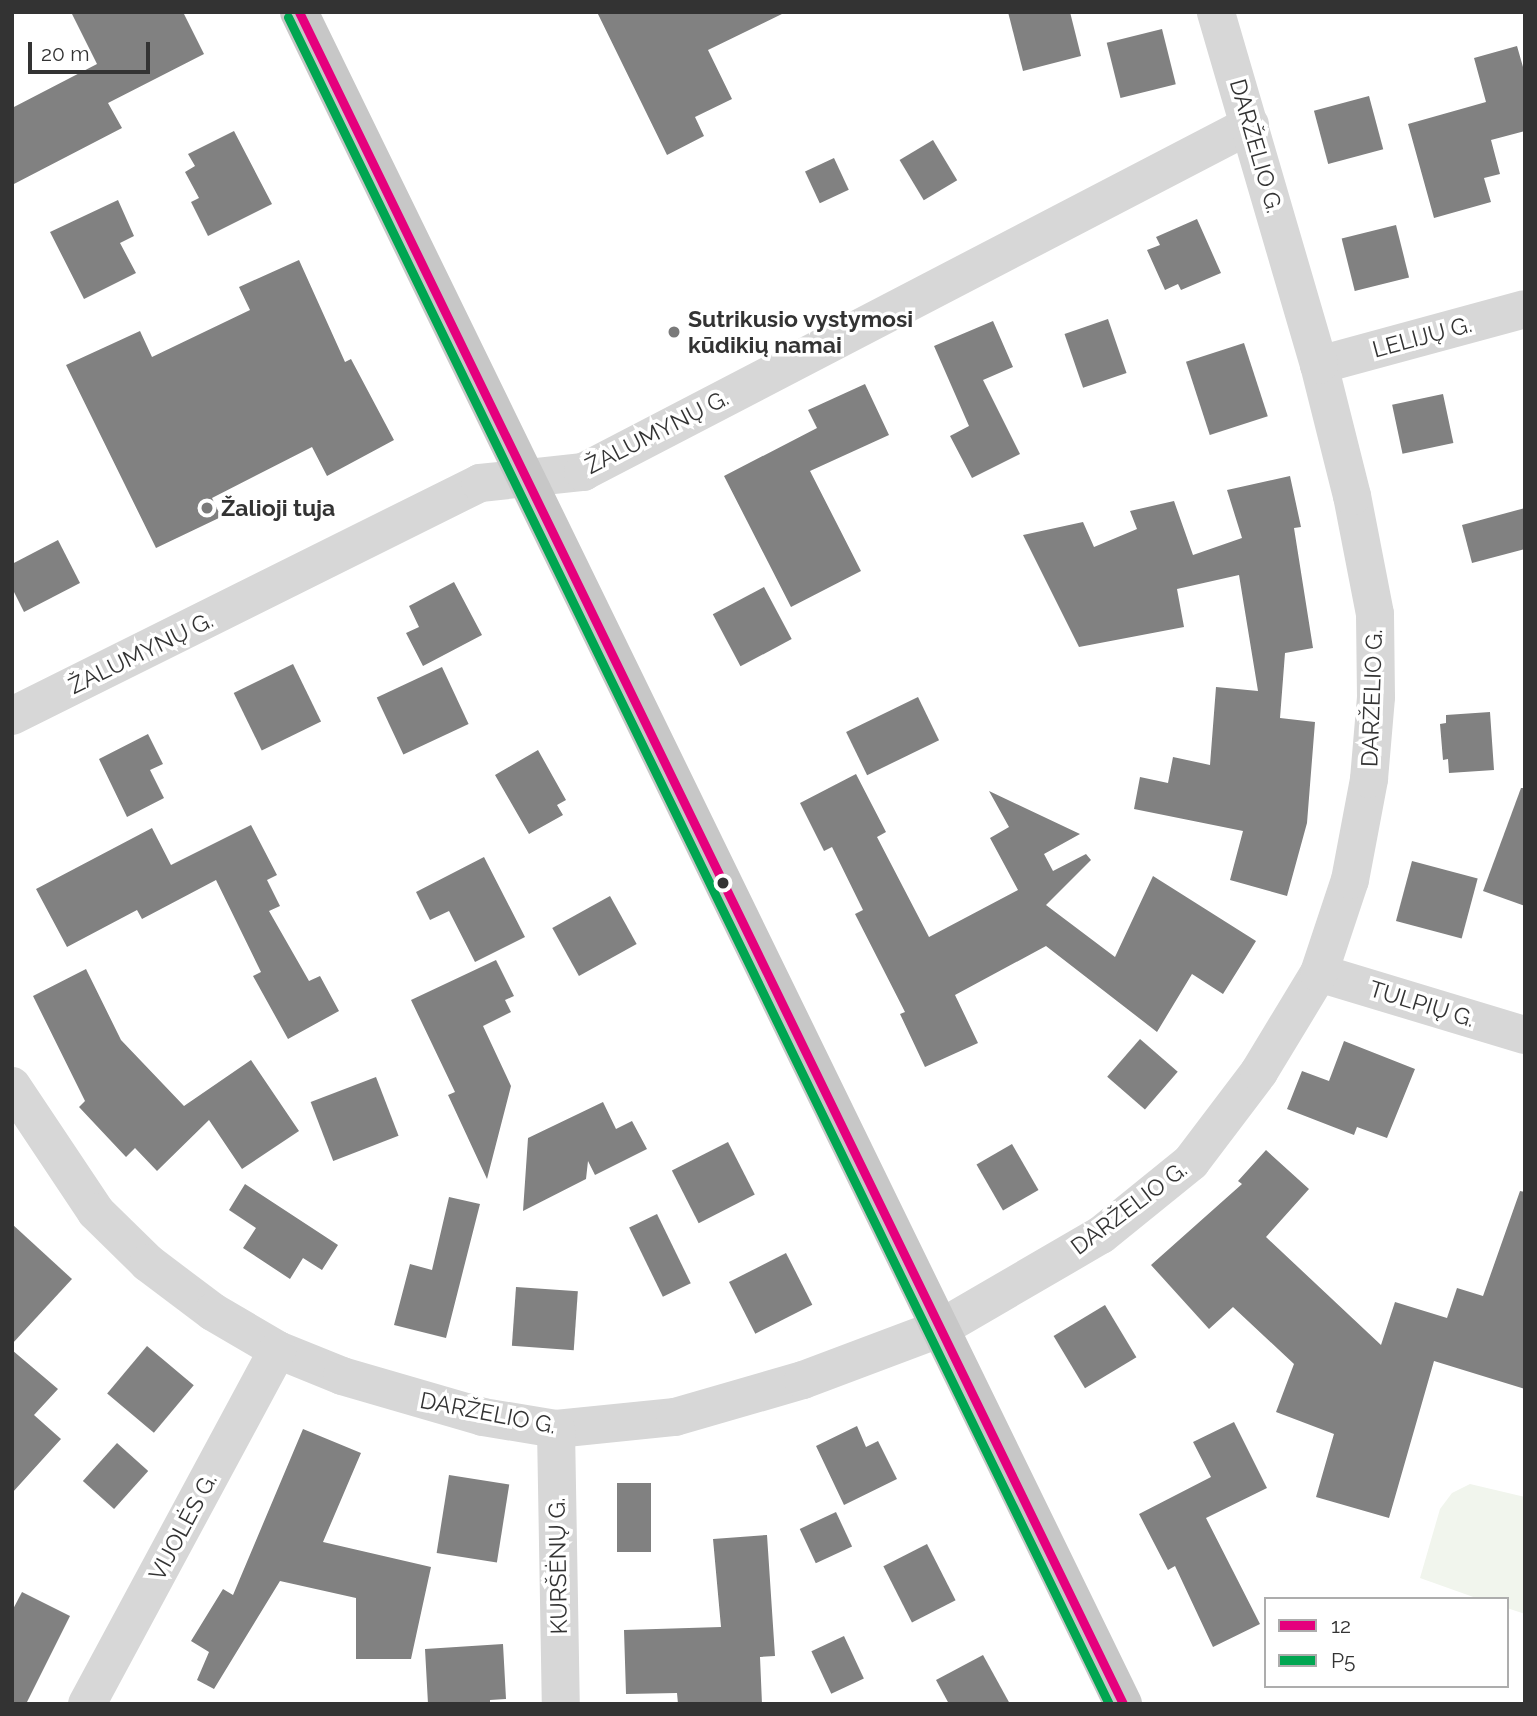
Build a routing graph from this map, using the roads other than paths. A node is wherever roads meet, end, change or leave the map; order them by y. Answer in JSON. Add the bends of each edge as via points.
{"nodes":[{"id":1,"x":299,"y":12,"type":"edge"},
{"id":2,"x":1216,"y":12,"type":"edge"},
{"id":3,"x":1250,"y":125,"type":"junction"},
{"id":4,"x":1525,"y":309,"type":"edge"},
{"id":5,"x":1319,"y":365,"type":"junction"},
{"id":6,"x":526,"y":476,"type":"junction"},
{"id":7,"x":12,"y":716,"type":"edge"},
{"id":8,"x":1318,"y":973,"type":"junction"},
{"id":9,"x":1525,"y":1035,"type":"edge"},
{"id":10,"x":12,"y":1086,"type":"edge"},
{"id":11,"x":941,"y":1328,"type":"junction"},
{"id":12,"x":278,"y":1350,"type":"junction"},
{"id":13,"x":556,"y":1429,"type":"junction"},
{"id":14,"x":87,"y":1704,"type":"edge"},
{"id":15,"x":561,"y":1704,"type":"edge"},
{"id":16,"x":1123,"y":1704,"type":"edge"}],
"edges":[{"from":1,"to":6,"type":"highway"},
{"from":2,"to":3,"type":"street","name":"DARŽELIO G."},
{"from":3,"to":5,"type":"street","name":"DARŽELIO G."},
{"from":3,"to":6,"type":"street","name":"ŽALUMYNŲ G.","via":[[583,471]]},
{"from":4,"to":5,"type":"street","name":"LELIJŲ G."},
{"from":5,"to":8,"type":"street","name":"DARŽELIO G.","via":[[1375,614],[1376,697],[1369,779],[1350,880]]},
{"from":6,"to":7,"type":"street","name":"ŽALUMYNŲ G.","via":[[480,483]]},
{"from":6,"to":11,"type":"highway"},
{"from":8,"to":9,"type":"street","name":"TULPIŲ G."},
{"from":8,"to":11,"type":"street","name":"DARŽELIO G.","via":[[1259,1072],[1191,1163],[1101,1235]]},
{"from":10,"to":12,"type":"street","name":"DARŽELIO G.","via":[[58,1160],[122,1237],[213,1312]]},
{"from":11,"to":13,"type":"street","name":"DARŽELIO G.","via":[[803,1380],[675,1417]]},
{"from":11,"to":16,"type":"highway"},
{"from":12,"to":13,"type":"street","name":"DARŽELIO G.","via":[[412,1399]]},
{"from":12,"to":14,"type":"street","name":"VIJOLĖS G."},
{"from":13,"to":15,"type":"street","name":"KURŠĖNŲ G."}]}
